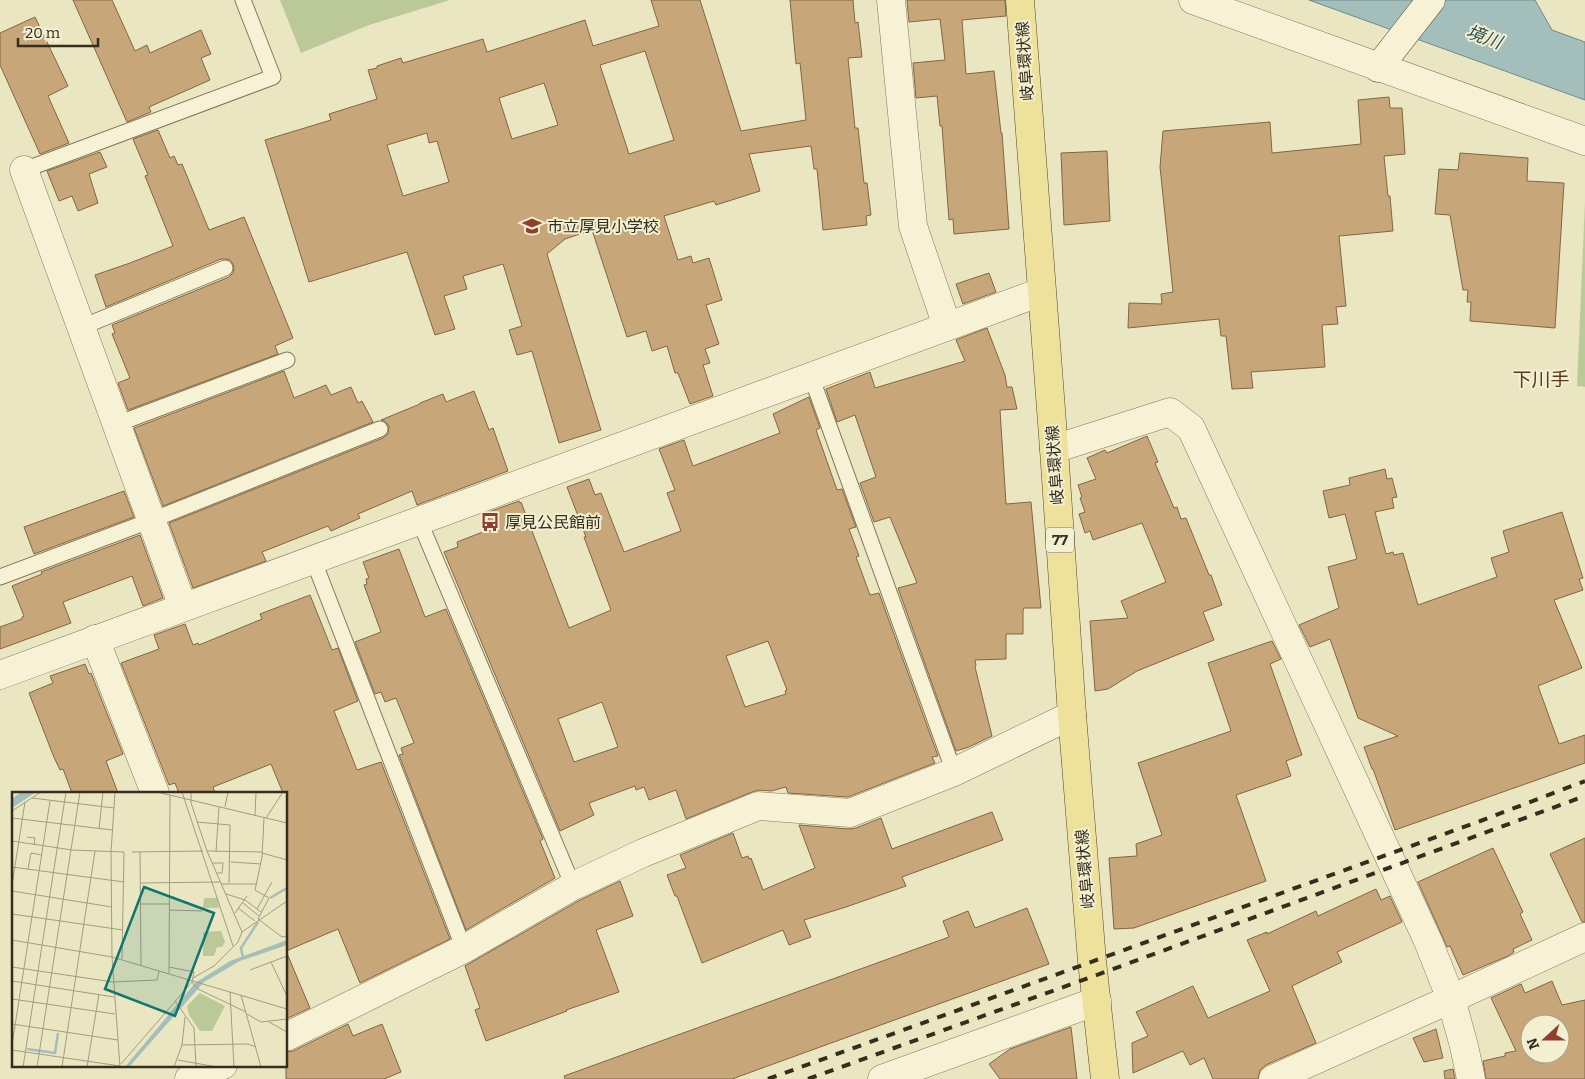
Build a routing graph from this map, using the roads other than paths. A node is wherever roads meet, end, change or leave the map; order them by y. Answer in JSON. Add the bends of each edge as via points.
{"nodes":[{"id":1,"x":243,"y":0,"type":"edge"},
{"id":2,"x":891,"y":0,"type":"edge"},
{"id":3,"x":1020,"y":0,"type":"edge"},
{"id":4,"x":1193,"y":0,"type":"edge"},
{"id":5,"x":1431,"y":0,"type":"edge"},
{"id":6,"x":1385,"y":58,"type":"junction"},
{"id":7,"x":1585,"y":141,"type":"edge"},
{"id":8,"x":24,"y":170,"type":"joint"},
{"id":9,"x":225,"y":268,"type":"dead end"},
{"id":10,"x":1042,"y":292,"type":"junction"},
{"id":11,"x":948,"y":326,"type":"junction"},
{"id":12,"x":82,"y":327,"type":"junction"},
{"id":13,"x":287,"y":360,"type":"dead end"},
{"id":14,"x":811,"y":376,"type":"junction"},
{"id":15,"x":117,"y":424,"type":"junction"},
{"id":16,"x":380,"y":429,"type":"dead end"},
{"id":17,"x":1054,"y":449,"type":"junction"},
{"id":18,"x":152,"y":520,"type":"junction"},
{"id":19,"x":419,"y":520,"type":"junction"},
{"id":20,"x":313,"y":559,"type":"junction"},
{"id":21,"x":0,"y":577,"type":"edge"},
{"id":22,"x":183,"y":607,"type":"junction"},
{"id":23,"x":95,"y":639,"type":"junction"},
{"id":24,"x":0,"y":675,"type":"edge"},
{"id":25,"x":1072,"y":715,"type":"junction"},
{"id":26,"x":954,"y":772,"type":"junction"},
{"id":27,"x":155,"y":792,"type":"edge"},
{"id":28,"x":574,"y":886,"type":"junction"},
{"id":29,"x":1585,"y":937,"type":"edge"},
{"id":30,"x":464,"y":949,"type":"junction"},
{"id":31,"x":1451,"y":999,"type":"junction"},
{"id":32,"x":1097,"y":1001,"type":"junction"},
{"id":33,"x":288,"y":1036,"type":"edge"},
{"id":34,"x":221,"y":1066,"type":"edge"},
{"id":35,"x":189,"y":1079,"type":"edge"},
{"id":36,"x":882,"y":1079,"type":"edge"},
{"id":37,"x":1106,"y":1079,"type":"edge"},
{"id":38,"x":1274,"y":1079,"type":"edge"},
{"id":39,"x":1471,"y":1079,"type":"edge"}],
"edges":[{"from":1,"to":8,"type":"lane","via":[[274,77]]},
{"from":2,"to":11,"type":"street","via":[[913,226]]},
{"from":3,"to":10,"type":"main road","name":"岐阜環状線","number":"77"},
{"from":4,"to":6,"type":"street"},
{"from":5,"to":6,"type":"street"},
{"from":6,"to":7,"type":"street"},
{"from":8,"to":12,"type":"street"},
{"from":9,"to":12,"type":"lane"},
{"from":10,"to":11,"type":"street"},
{"from":10,"to":17,"type":"main road","name":"岐阜環状線","number":"77"},
{"from":11,"to":14,"type":"street"},
{"from":12,"to":15,"type":"street"},
{"from":13,"to":15,"type":"lane"},
{"from":14,"to":19,"type":"street"},
{"from":14,"to":26,"type":"lane"},
{"from":15,"to":18,"type":"street"},
{"from":16,"to":18,"type":"lane"},
{"from":17,"to":25,"type":"main road","name":"岐阜環状線","number":"77"},
{"from":17,"to":31,"type":"street","via":[[1170,412],[1191,428],[1428,941]]},
{"from":18,"to":21,"type":"lane"},
{"from":18,"to":22,"type":"street"},
{"from":19,"to":20,"type":"street"},
{"from":19,"to":28,"type":"lane"},
{"from":20,"to":22,"type":"street"},
{"from":20,"to":30,"type":"lane"},
{"from":22,"to":23,"type":"street"},
{"from":23,"to":24,"type":"street"},
{"from":23,"to":27,"type":"street"},
{"from":25,"to":26,"type":"street"},
{"from":25,"to":32,"type":"main road","name":"岐阜環状線","number":"77"},
{"from":26,"to":28,"type":"street","via":[[850,813],[758,806],[642,853]]},
{"from":28,"to":30,"type":"street"},
{"from":29,"to":31,"type":"street"},
{"from":30,"to":33,"type":"street"},
{"from":31,"to":38,"type":"street"},
{"from":31,"to":39,"type":"street"},
{"from":32,"to":36,"type":"street"},
{"from":32,"to":37,"type":"main road","name":"岐阜環状線","number":"77"},
{"from":34,"to":35,"type":"street"}]}
